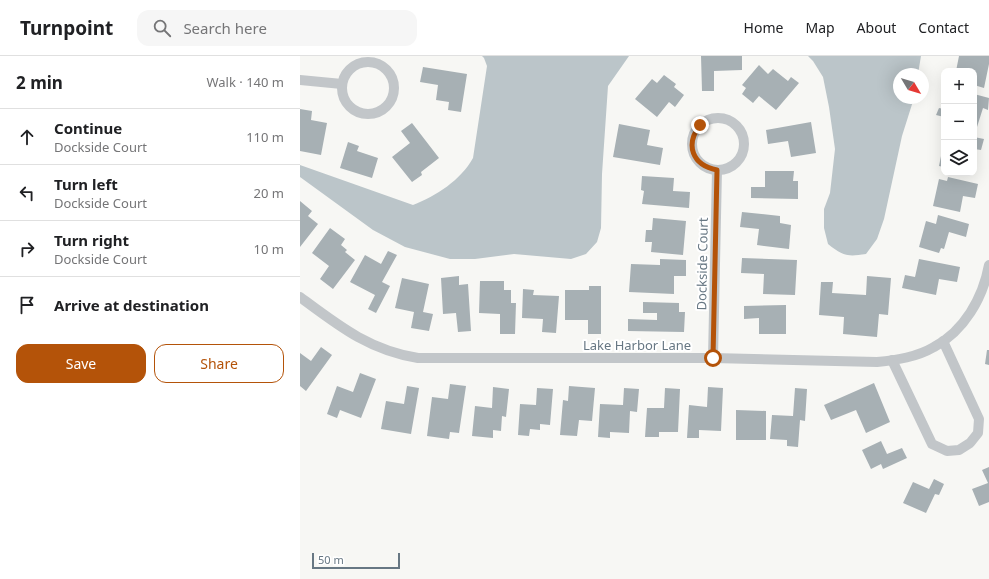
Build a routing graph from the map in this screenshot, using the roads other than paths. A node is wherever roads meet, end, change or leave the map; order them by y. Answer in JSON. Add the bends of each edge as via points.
{"nodes":[{"id":1,"x":300,"y":80,"type":"edge"},
{"id":2,"x":342,"y":84,"type":"junction"},
{"id":3,"x":717,"y":170,"type":"junction"},
{"id":4,"x":989,"y":265,"type":"edge"},
{"id":5,"x":300,"y":297,"type":"edge"},
{"id":6,"x":942,"y":341,"type":"junction"},
{"id":7,"x":713,"y":358,"type":"junction"},
{"id":8,"x":892,"y":360,"type":"junction"}],
"edges":[{"from":1,"to":2,"type":"street"},
{"from":2,"to":2,"type":"street","via":[[345,101],[351,108],[367,114],[384,108],[390,101],[394,85],[387,70],[372,62],[352,66],[344,76]]},
{"from":3,"to":3,"type":"street","via":[[732,166],[738,160],[744,144],[739,129],[733,123],[716,118],[700,125],[692,140],[692,149],[701,164],[708,169]]},
{"from":3,"to":7,"type":"street","name":"Dockside Court"},
{"from":4,"to":6,"type":"street","name":"Lake Harbor Lane","via":[[972,309],[949,337]]},
{"from":5,"to":7,"type":"street","name":"Lake Harbor Lane","via":[[359,339],[378,348],[418,358]]},
{"from":6,"to":8,"type":"street","name":"Lake Harbor Lane","via":[[934,348],[917,355]]},
{"from":6,"to":8,"type":"street","via":[[979,418],[978,433],[970,443],[958,450],[947,451],[932,444]]},
{"from":7,"to":8,"type":"street","name":"Lake Harbor Lane","via":[[877,362]]}]}
